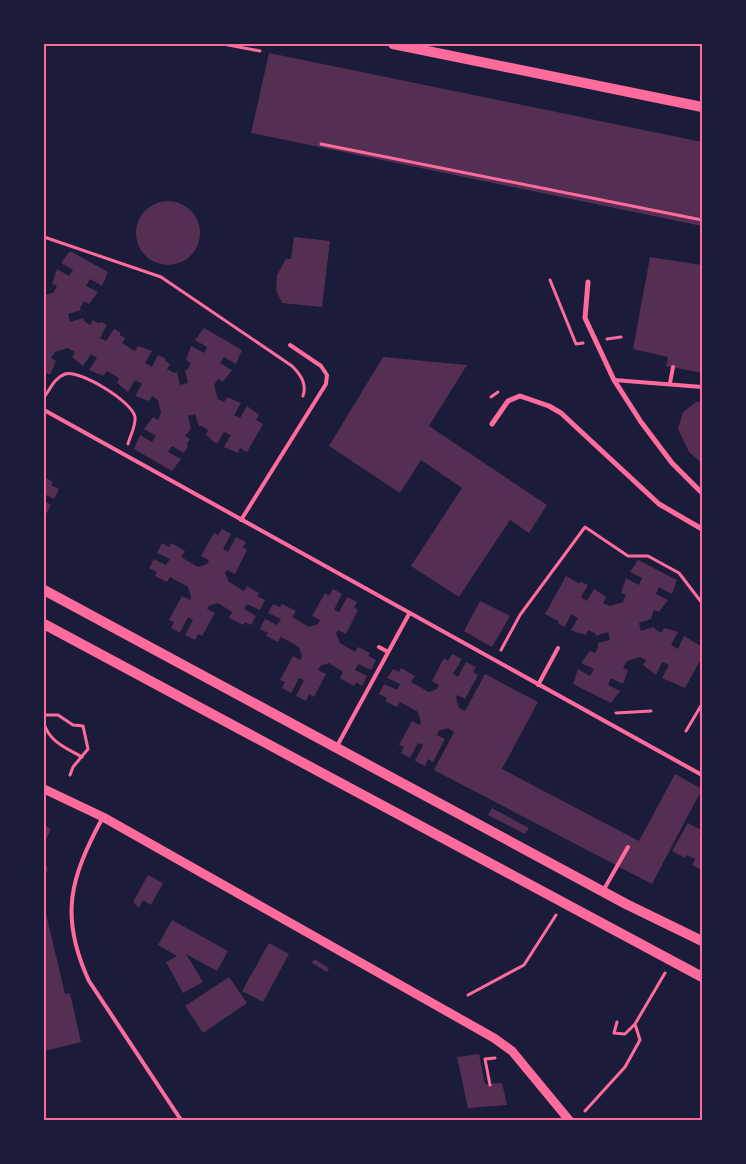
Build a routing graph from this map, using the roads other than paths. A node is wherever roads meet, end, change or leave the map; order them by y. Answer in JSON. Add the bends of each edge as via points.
{"nodes":[{"id":1,"x":393,"y":44,"type":"edge"},
{"id":2,"x":702,"y":107,"type":"edge"},
{"id":3,"x":588,"y":282,"type":"dead end"},
{"id":4,"x":290,"y":346,"type":"dead end"},
{"id":5,"x":673,"y":367,"type":"dead end"},
{"id":6,"x":614,"y":380,"type":"junction"},
{"id":7,"x":670,"y":383,"type":"junction"},
{"id":8,"x":702,"y":387,"type":"edge"},
{"id":9,"x":44,"y":410,"type":"edge"},
{"id":10,"x":492,"y":424,"type":"dead end"},
{"id":11,"x":702,"y":493,"type":"edge"},
{"id":12,"x":241,"y":520,"type":"junction"},
{"id":13,"x":702,"y":529,"type":"edge"},
{"id":14,"x":44,"y":590,"type":"edge"},
{"id":15,"x":409,"y":614,"type":"junction"},
{"id":16,"x":44,"y":624,"type":"edge"},
{"id":17,"x":379,"y":646,"type":"dead end"},
{"id":18,"x":558,"y":648,"type":"dead end"},
{"id":19,"x":388,"y":652,"type":"junction"},
{"id":20,"x":538,"y":685,"type":"junction"},
{"id":21,"x":336,"y":747,"type":"junction"},
{"id":22,"x":702,"y":775,"type":"edge"},
{"id":23,"x":44,"y":789,"type":"edge"},
{"id":24,"x":103,"y":817,"type":"junction"},
{"id":25,"x":628,"y":847,"type":"dead end"},
{"id":26,"x":603,"y":891,"type":"junction"},
{"id":27,"x":702,"y":941,"type":"edge"},
{"id":28,"x":702,"y":977,"type":"edge"},
{"id":29,"x":181,"y":1120,"type":"edge"},
{"id":30,"x":569,"y":1120,"type":"edge"}],
"edges":[{"from":1,"to":2,"type":"main road"},
{"from":3,"to":6,"type":"street","via":[[585,318]]},
{"from":4,"to":12,"type":"lane","via":[[321,366],[327,375],[326,384]]},
{"from":5,"to":7,"type":"lane"},
{"from":6,"to":7,"type":"lane"},
{"from":6,"to":11,"type":"street","via":[[672,463]]},
{"from":7,"to":8,"type":"lane"},
{"from":9,"to":12,"type":"lane"},
{"from":10,"to":13,"type":"street","via":[[508,401],[520,396],[549,406],[561,413],[659,504]]},
{"from":12,"to":15,"type":"lane"},
{"from":14,"to":21,"type":"main road"},
{"from":15,"to":19,"type":"lane"},
{"from":15,"to":20,"type":"lane"},
{"from":16,"to":28,"type":"main road"},
{"from":17,"to":19,"type":"lane"},
{"from":18,"to":20,"type":"lane"},
{"from":19,"to":21,"type":"lane"},
{"from":20,"to":22,"type":"lane"},
{"from":21,"to":26,"type":"main road"},
{"from":23,"to":24,"type":"street"},
{"from":24,"to":29,"type":"lane","via":[[84,853],[73,889],[72,927],[76,946],[89,981]]},
{"from":24,"to":30,"type":"street","via":[[494,1038],[512,1051]]},
{"from":25,"to":26,"type":"lane"},
{"from":26,"to":27,"type":"main road"}]}
